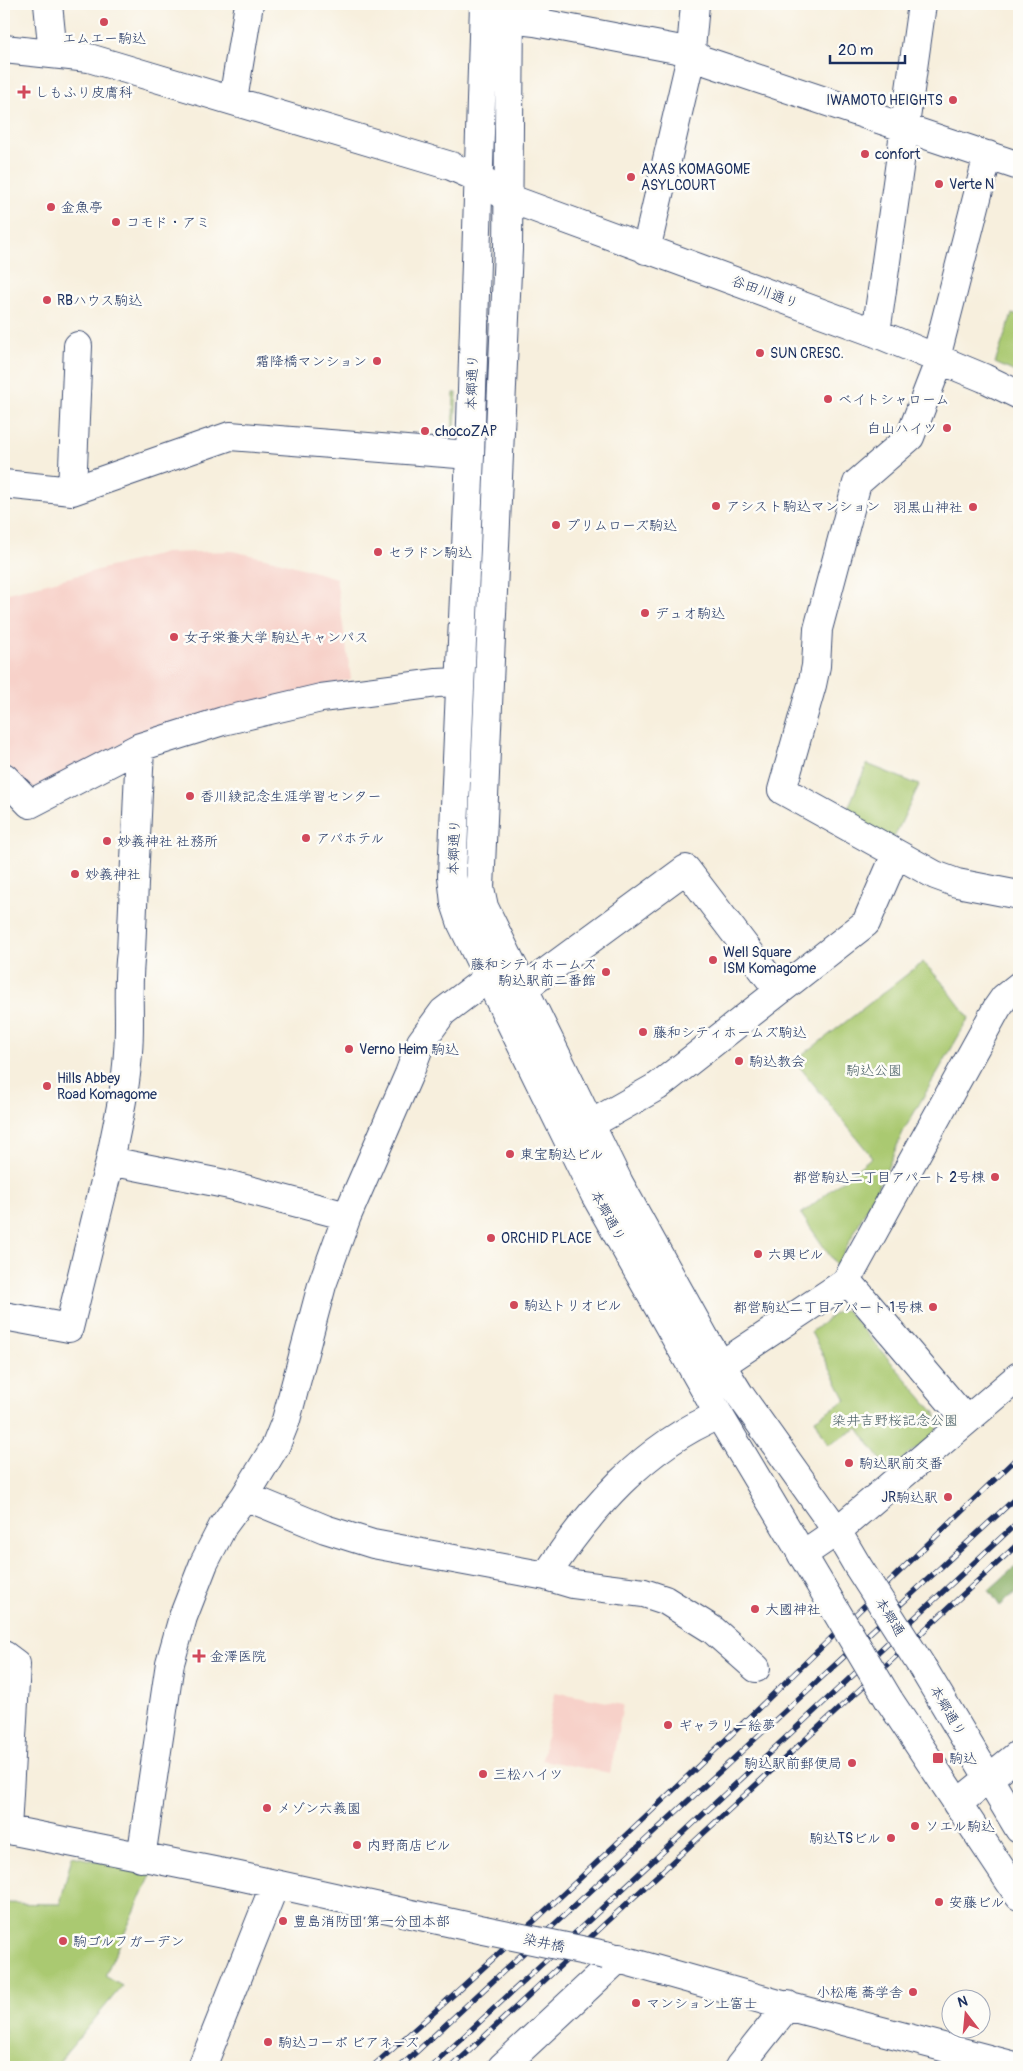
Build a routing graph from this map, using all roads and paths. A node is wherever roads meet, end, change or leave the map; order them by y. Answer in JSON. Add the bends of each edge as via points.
{"nodes":[{"id":1,"x":48,"y":4,"type":"edge"},
{"id":2,"x":249,"y":4,"type":"edge"},
{"id":3,"x":484,"y":4,"type":"edge"},
{"id":4,"x":695,"y":4,"type":"edge"},
{"id":5,"x":922,"y":4,"type":"edge"},
{"id":6,"x":509,"y":11,"type":"edge"},
{"id":7,"x":4,"y":49,"type":"edge"},
{"id":8,"x":692,"y":52,"type":"junction"},
{"id":9,"x":54,"y":54,"type":"junction"},
{"id":10,"x":233,"y":100,"type":"junction"},
{"id":11,"x":905,"y":126,"type":"junction"},
{"id":12,"x":988,"y":155,"type":"junction"},
{"id":13,"x":1019,"y":166,"type":"edge"},
{"id":14,"x":478,"y":178,"type":"junction"},
{"id":15,"x":508,"y":198,"type":"junction"},
{"id":16,"x":646,"y":250,"type":"junction"},
{"id":17,"x":876,"y":333,"type":"junction"},
{"id":18,"x":78,"y":346,"type":"dead end"},
{"id":19,"x":938,"y":358,"type":"junction"},
{"id":20,"x":1019,"y":394,"type":"edge"},
{"id":21,"x":470,"y":455,"type":"junction"},
{"id":22,"x":4,"y":484,"type":"edge"},
{"id":23,"x":72,"y":491,"type":"junction"},
{"id":24,"x":460,"y":682,"type":"junction"},
{"id":25,"x":140,"y":747,"type":"junction"},
{"id":26,"x":4,"y":777,"type":"edge"},
{"id":27,"x":896,"y":854,"type":"junction"},
{"id":28,"x":1019,"y":895,"type":"edge"},
{"id":29,"x":488,"y":978,"type":"junction"},
{"id":30,"x":1019,"y":986,"type":"edge"},
{"id":31,"x":523,"y":990,"type":"junction"},
{"id":32,"x":779,"y":991,"type":"junction"},
{"id":33,"x":591,"y":1124,"type":"junction"},
{"id":34,"x":110,"y":1161,"type":"junction"},
{"id":35,"x":347,"y":1216,"type":"junction"},
{"id":36,"x":847,"y":1280,"type":"junction"},
{"id":37,"x":4,"y":1316,"type":"edge"},
{"id":38,"x":721,"y":1365,"type":"junction"},
{"id":39,"x":1019,"y":1376,"type":"edge"},
{"id":40,"x":719,"y":1415,"type":"junction"},
{"id":41,"x":966,"y":1420,"type":"junction"},
{"id":42,"x":245,"y":1496,"type":"junction"},
{"id":43,"x":837,"y":1531,"type":"junction"},
{"id":44,"x":802,"y":1554,"type":"junction"},
{"id":45,"x":857,"y":1565,"type":"joint"},
{"id":46,"x":546,"y":1576,"type":"junction"},
{"id":47,"x":4,"y":1655,"type":"edge"},
{"id":48,"x":756,"y":1668,"type":"dead end"},
{"id":49,"x":924,"y":1670,"type":"joint"},
{"id":50,"x":1019,"y":1754,"type":"edge"},
{"id":51,"x":989,"y":1779,"type":"junction"},
{"id":52,"x":957,"y":1804,"type":"junction"},
{"id":53,"x":1019,"y":1829,"type":"edge"},
{"id":54,"x":5,"y":1830,"type":"edge"},
{"id":55,"x":141,"y":1858,"type":"junction"},
{"id":56,"x":1016,"y":1883,"type":"edge"},
{"id":57,"x":275,"y":1884,"type":"junction"},
{"id":58,"x":612,"y":1957,"type":"junction"},
{"id":59,"x":788,"y":2005,"type":"junction"},
{"id":60,"x":202,"y":2067,"type":"edge"},
{"id":61,"x":502,"y":2067,"type":"edge"},
{"id":62,"x":739,"y":2067,"type":"edge"},
{"id":63,"x":1019,"y":2067,"type":"edge"}],
"edges":[{"from":1,"to":9,"type":"street"},
{"from":2,"to":10,"type":"street"},
{"from":3,"to":14,"type":"street","name":"本郷通り"},
{"from":4,"to":8,"type":"street"},
{"from":5,"to":11,"type":"street"},
{"from":6,"to":8,"type":"street"},
{"from":6,"to":15,"type":"street","name":"本郷通り"},
{"from":7,"to":9,"type":"street","name":"谷田川通り"},
{"from":8,"to":11,"type":"street","via":[[702,60]]},
{"from":8,"to":16,"type":"street"},
{"from":9,"to":10,"type":"street","name":"谷田川通り","via":[[89,58]]},
{"from":10,"to":14,"type":"street","name":"谷田川通り","via":[[451,166]]},
{"from":11,"to":12,"type":"street"},
{"from":11,"to":17,"type":"street"},
{"from":12,"to":13,"type":"street"},
{"from":12,"to":19,"type":"street"},
{"from":14,"to":15,"type":"street","name":"谷田川通り"},
{"from":14,"to":21,"type":"street","name":"本郷通り"},
{"from":15,"to":16,"type":"street","name":"谷田川通り"},
{"from":15,"to":31,"type":"street","name":"本郷通り","via":[[480,888],[484,908]]},
{"from":16,"to":17,"type":"street","name":"谷田川通り"},
{"from":17,"to":19,"type":"street","name":"谷田川通り"},
{"from":18,"to":23,"type":"street"},
{"from":19,"to":20,"type":"street","name":"谷田川通り"},
{"from":19,"to":27,"type":"street","via":[[910,437],[857,483],[818,629],[812,684],[782,790]]},
{"from":21,"to":23,"type":"street","via":[[230,436]]},
{"from":21,"to":24,"type":"street","name":"本郷通り"},
{"from":22,"to":23,"type":"street"},
{"from":24,"to":25,"type":"street","via":[[322,698],[223,721]]},
{"from":24,"to":29,"type":"street","name":"本郷通り","via":[[452,876],[455,903]]},
{"from":25,"to":26,"type":"street","via":[[30,804]]},
{"from":25,"to":34,"type":"street","via":[[128,972],[129,1049]]},
{"from":27,"to":28,"type":"street","via":[[935,875]]},
{"from":27,"to":32,"type":"street","via":[[866,923]]},
{"from":29,"to":35,"type":"street","via":[[443,1012],[421,1042]]},
{"from":29,"to":40,"type":"street","name":"本郷通り","via":[[595,1194]]},
{"from":30,"to":36,"type":"street","via":[[997,1008]]},
{"from":31,"to":32,"type":"street","via":[[686,869]]},
{"from":31,"to":33,"type":"street","name":"本郷通り"},
{"from":32,"to":33,"type":"street","via":[[658,1086]]},
{"from":33,"to":38,"type":"street","name":"本郷通り","via":[[619,1182]]},
{"from":34,"to":35,"type":"street","via":[[204,1179]]},
{"from":34,"to":37,"type":"street","via":[[69,1328]]},
{"from":35,"to":42,"type":"street","via":[[322,1285],[286,1420],[276,1445]]},
{"from":36,"to":38,"type":"street"},
{"from":36,"to":41,"type":"street"},
{"from":38,"to":43,"type":"street","name":"本郷通り"},
{"from":39,"to":41,"type":"street"},
{"from":40,"to":44,"type":"street","name":"本郷通り"},
{"from":40,"to":46,"type":"street","via":[[672,1440],[601,1501]]},
{"from":41,"to":43,"type":"street"},
{"from":42,"to":46,"type":"street","via":[[325,1529],[374,1544]]},
{"from":42,"to":55,"type":"street","via":[[223,1526],[204,1563],[183,1617],[170,1663]]},
{"from":43,"to":44,"type":"street"},
{"from":43,"to":45,"type":"street","name":"本郷通り"},
{"from":44,"to":52,"type":"street","name":"本郷通り","bridge":true,"via":[[889,1700]]},
{"from":45,"to":49,"type":"street","name":"本郷通","bridge":true},
{"from":46,"to":48,"type":"street","via":[[573,1584],[644,1593],[665,1600],[713,1630]]},
{"from":47,"to":54,"type":"street","via":[[16,1664]]},
{"from":49,"to":51,"type":"street","name":"本郷通り"},
{"from":50,"to":51,"type":"street"},
{"from":51,"to":52,"type":"street"},
{"from":51,"to":53,"type":"street","name":"本郷通り"},
{"from":52,"to":56,"type":"street"},
{"from":54,"to":55,"type":"street","name":"染井橋"},
{"from":55,"to":57,"type":"street","name":"染井橋"},
{"from":57,"to":58,"type":"street","name":"染井橋","bridge":true},
{"from":57,"to":60,"type":"street"},
{"from":58,"to":59,"type":"street","name":"染井橋"},
{"from":58,"to":61,"type":"street"},
{"from":59,"to":62,"type":"street"},
{"from":59,"to":63,"type":"street","name":"染井橋"}]}
